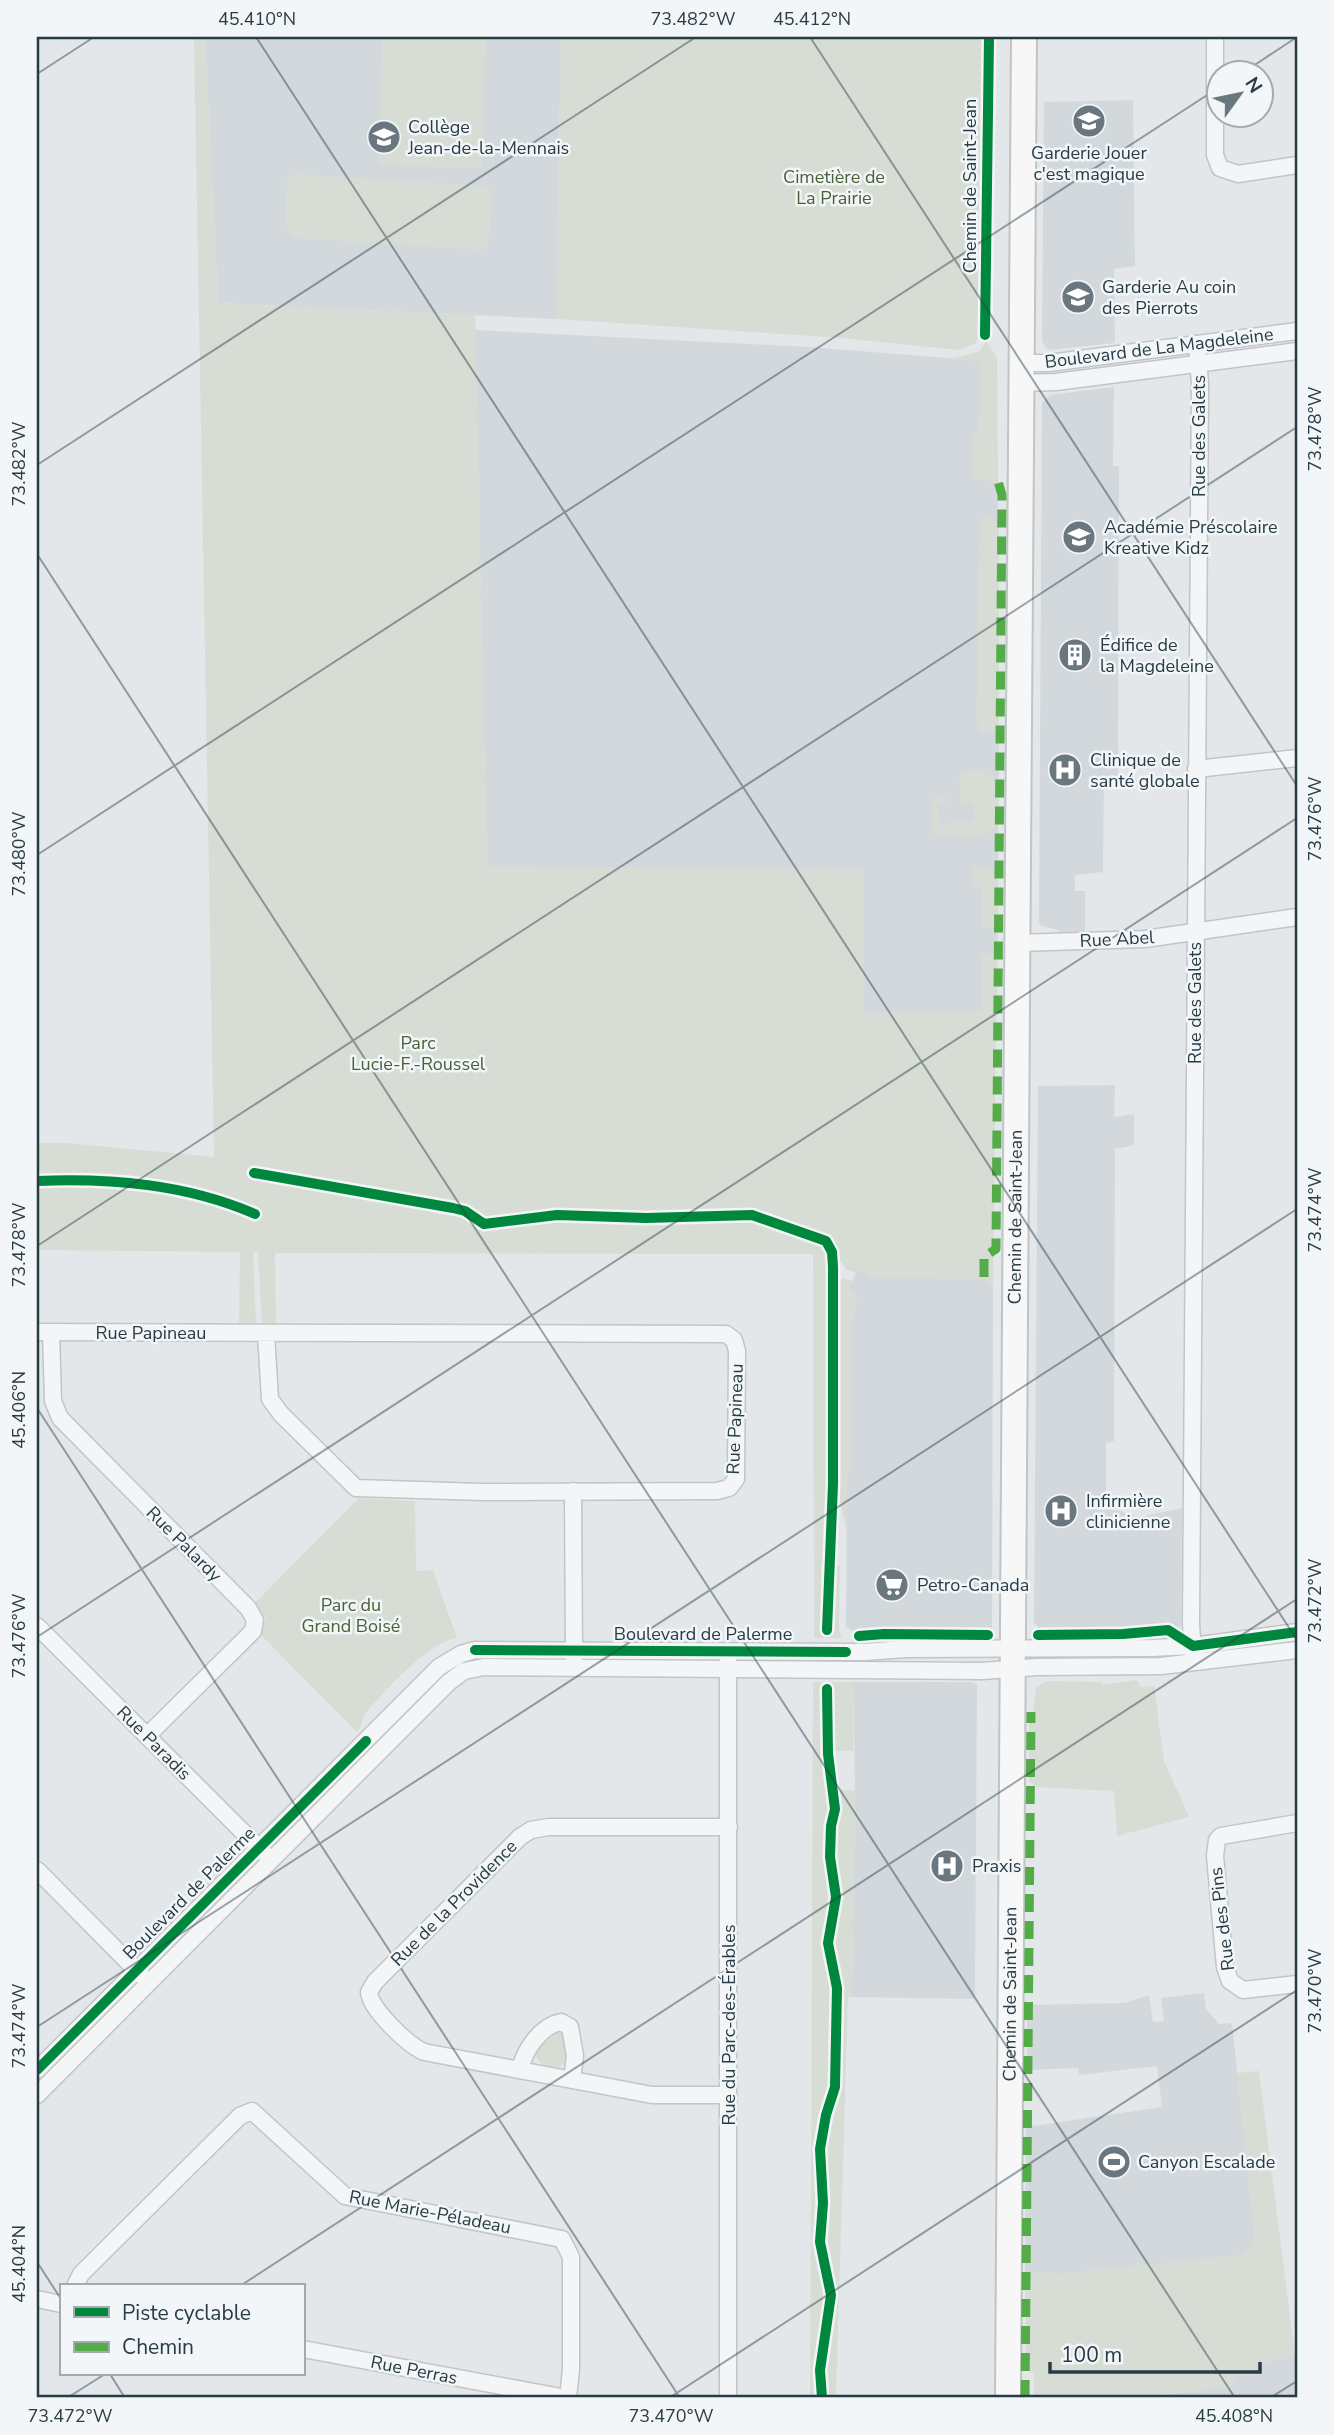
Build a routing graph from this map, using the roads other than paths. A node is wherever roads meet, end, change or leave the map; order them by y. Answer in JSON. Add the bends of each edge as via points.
{"nodes":[{"id":1,"x":1024,"y":37,"type":"edge"},
{"id":2,"x":1215,"y":37,"type":"edge"},
{"id":3,"x":1297,"y":166,"type":"edge"},
{"id":4,"x":1297,"y":331,"type":"edge"},
{"id":5,"x":1197,"y":344,"type":"junction"},
{"id":6,"x":1297,"y":351,"type":"edge"},
{"id":7,"x":1199,"y":364,"type":"junction"},
{"id":8,"x":1022,"y":373,"type":"junction"},
{"id":9,"x":1297,"y":758,"type":"edge"},
{"id":10,"x":1196,"y":769,"type":"junction"},
{"id":11,"x":1297,"y":918,"type":"edge"},
{"id":12,"x":1196,"y":932,"type":"junction"},
{"id":13,"x":1018,"y":943,"type":"junction"},
{"id":14,"x":44,"y":1332,"type":"edge"},
{"id":15,"x":266,"y":1333,"type":"junction"},
{"id":16,"x":573,"y":1492,"type":"junction"},
{"id":17,"x":37,"y":1626,"type":"edge"},
{"id":18,"x":1297,"y":1632,"type":"edge"},
{"id":19,"x":1192,"y":1646,"type":"junction"},
{"id":20,"x":1297,"y":1650,"type":"edge"},
{"id":21,"x":574,"y":1651,"type":"junction"},
{"id":22,"x":729,"y":1651,"type":"junction"},
{"id":23,"x":1010,"y":1658,"type":"junction"},
{"id":24,"x":1195,"y":1663,"type":"junction"},
{"id":25,"x":574,"y":1668,"type":"junction"},
{"id":26,"x":728,"y":1669,"type":"junction"},
{"id":27,"x":147,"y":1736,"type":"junction"},
{"id":28,"x":1297,"y":1823,"type":"edge"},
{"id":29,"x":729,"y":1827,"type":"junction"},
{"id":30,"x":259,"y":1848,"type":"junction"},
{"id":31,"x":271,"y":1860,"type":"junction"},
{"id":32,"x":37,"y":1870,"type":"edge"},
{"id":33,"x":136,"y":1971,"type":"junction"},
{"id":34,"x":149,"y":1983,"type":"junction"},
{"id":35,"x":1297,"y":1984,"type":"edge"},
{"id":36,"x":37,"y":2070,"type":"edge"},
{"id":37,"x":520,"y":2070,"type":"junction"},
{"id":38,"x":572,"y":2079,"type":"junction"},
{"id":39,"x":37,"y":2095,"type":"edge"},
{"id":40,"x":728,"y":2095,"type":"junction"},
{"id":41,"x":76,"y":2284,"type":"edge"},
{"id":42,"x":37,"y":2299,"type":"edge"},
{"id":43,"x":60,"y":2304,"type":"edge"},
{"id":44,"x":304,"y":2349,"type":"edge"},
{"id":45,"x":567,"y":2398,"type":"edge"},
{"id":46,"x":728,"y":2398,"type":"edge"},
{"id":47,"x":1008,"y":2398,"type":"edge"}],
"edges":[{"from":1,"to":8,"type":"main road","name":"Chemin de Saint-Jean"},
{"from":2,"to":3,"type":"street","via":[[1215,155],[1220,168],[1238,174]]},
{"from":4,"to":5,"type":"street","name":"Boulevard de La Magdeleine"},
{"from":5,"to":7,"type":"street","name":"Rue des Galets"},
{"from":5,"to":8,"type":"street","name":"Boulevard de La Magdeleine","via":[[1049,363]]},
{"from":6,"to":7,"type":"street","name":"Boulevard de La Magdeleine"},
{"from":7,"to":8,"type":"street","name":"Boulevard de La Magdeleine","via":[[1056,382]]},
{"from":7,"to":10,"type":"street","name":"Rue des Galets"},
{"from":8,"to":13,"type":"main road","name":"Chemin de Saint-Jean"},
{"from":9,"to":10,"type":"street"},
{"from":10,"to":12,"type":"street","name":"Rue des Galets"},
{"from":11,"to":12,"type":"street","name":"Rue Abel"},
{"from":12,"to":13,"type":"street","name":"Rue Abel","via":[[1117,941]]},
{"from":12,"to":19,"type":"street","name":"Rue des Galets"},
{"from":13,"to":23,"type":"main road","name":"Chemin de Saint-Jean"},
{"from":14,"to":15,"type":"street","name":"Rue Papineau"},
{"from":14,"to":27,"type":"street","name":"Rue Palardy","via":[[53,1401],[60,1418],[255,1620],[253,1631]]},
{"from":15,"to":16,"type":"street","name":"Rue Papineau","via":[[270,1399],[356,1488]]},
{"from":15,"to":16,"type":"street","name":"Rue Papineau","via":[[731,1336],[737,1351],[737,1473],[729,1488]]},
{"from":16,"to":21,"type":"street"},
{"from":17,"to":27,"type":"street","name":"Rue Paradis"},
{"from":18,"to":19,"type":"street"},
{"from":19,"to":23,"type":"street"},
{"from":19,"to":24,"type":"street","name":"Rue des Galets"},
{"from":20,"to":24,"type":"street"},
{"from":21,"to":22,"type":"street","name":"Boulevard de Palerme"},
{"from":21,"to":25,"type":"street"},
{"from":21,"to":30,"type":"street","name":"Boulevard de Palerme","via":[[475,1650],[446,1661]]},
{"from":22,"to":23,"type":"street","name":"Boulevard de Palerme"},
{"from":22,"to":26,"type":"street","name":"Rue du Parc-des-Érables"},
{"from":23,"to":24,"type":"street"},
{"from":23,"to":26,"type":"street","name":"Boulevard de Palerme","via":[[944,1672]]},
{"from":23,"to":47,"type":"main road","name":"Chemin de Saint-Jean"},
{"from":25,"to":26,"type":"street","name":"Boulevard de Palerme"},
{"from":25,"to":31,"type":"street","name":"Boulevard de Palerme","via":[[473,1668],[457,1675]]},
{"from":26,"to":29,"type":"street","name":"Rue du Parc-des-Érables"},
{"from":27,"to":30,"type":"street","name":"Rue Paradis"},
{"from":28,"to":35,"type":"street","name":"Rue des Pins","via":[[1240,1831],[1217,1840],[1214,1856],[1230,1981],[1243,1990]]},
{"from":29,"to":37,"type":"street","name":"Rue de la Providence","via":[[531,1830],[369,1989],[373,2006],[420,2050]]},
{"from":29,"to":40,"type":"street","name":"Rue du Parc-des-Érables"},
{"from":30,"to":31,"type":"street","name":"Rue Paradis"},
{"from":30,"to":33,"type":"street","name":"Boulevard de Palerme"},
{"from":31,"to":34,"type":"street","name":"Boulevard de Palerme"},
{"from":32,"to":33,"type":"street"},
{"from":33,"to":34,"type":"street"},
{"from":33,"to":36,"type":"street","name":"Boulevard de Palerme"},
{"from":34,"to":39,"type":"street","name":"Boulevard de Palerme"},
{"from":37,"to":38,"type":"street","name":"Rue de la Providence"},
{"from":37,"to":38,"type":"street","via":[[529,2047],[551,2025],[561,2022],[570,2027],[574,2039]]},
{"from":38,"to":40,"type":"street","name":"Rue de la Providence","via":[[652,2095]]},
{"from":40,"to":46,"type":"street","name":"Rue du Parc-des-Érables"},
{"from":41,"to":45,"type":"street","name":"Rue Marie-Péladeau","via":[[240,2116],[252,2111],[345,2196],[562,2239],[571,2257]]},
{"from":42,"to":43,"type":"street"},
{"from":44,"to":45,"type":"street","name":"Rue Perras"}]}
